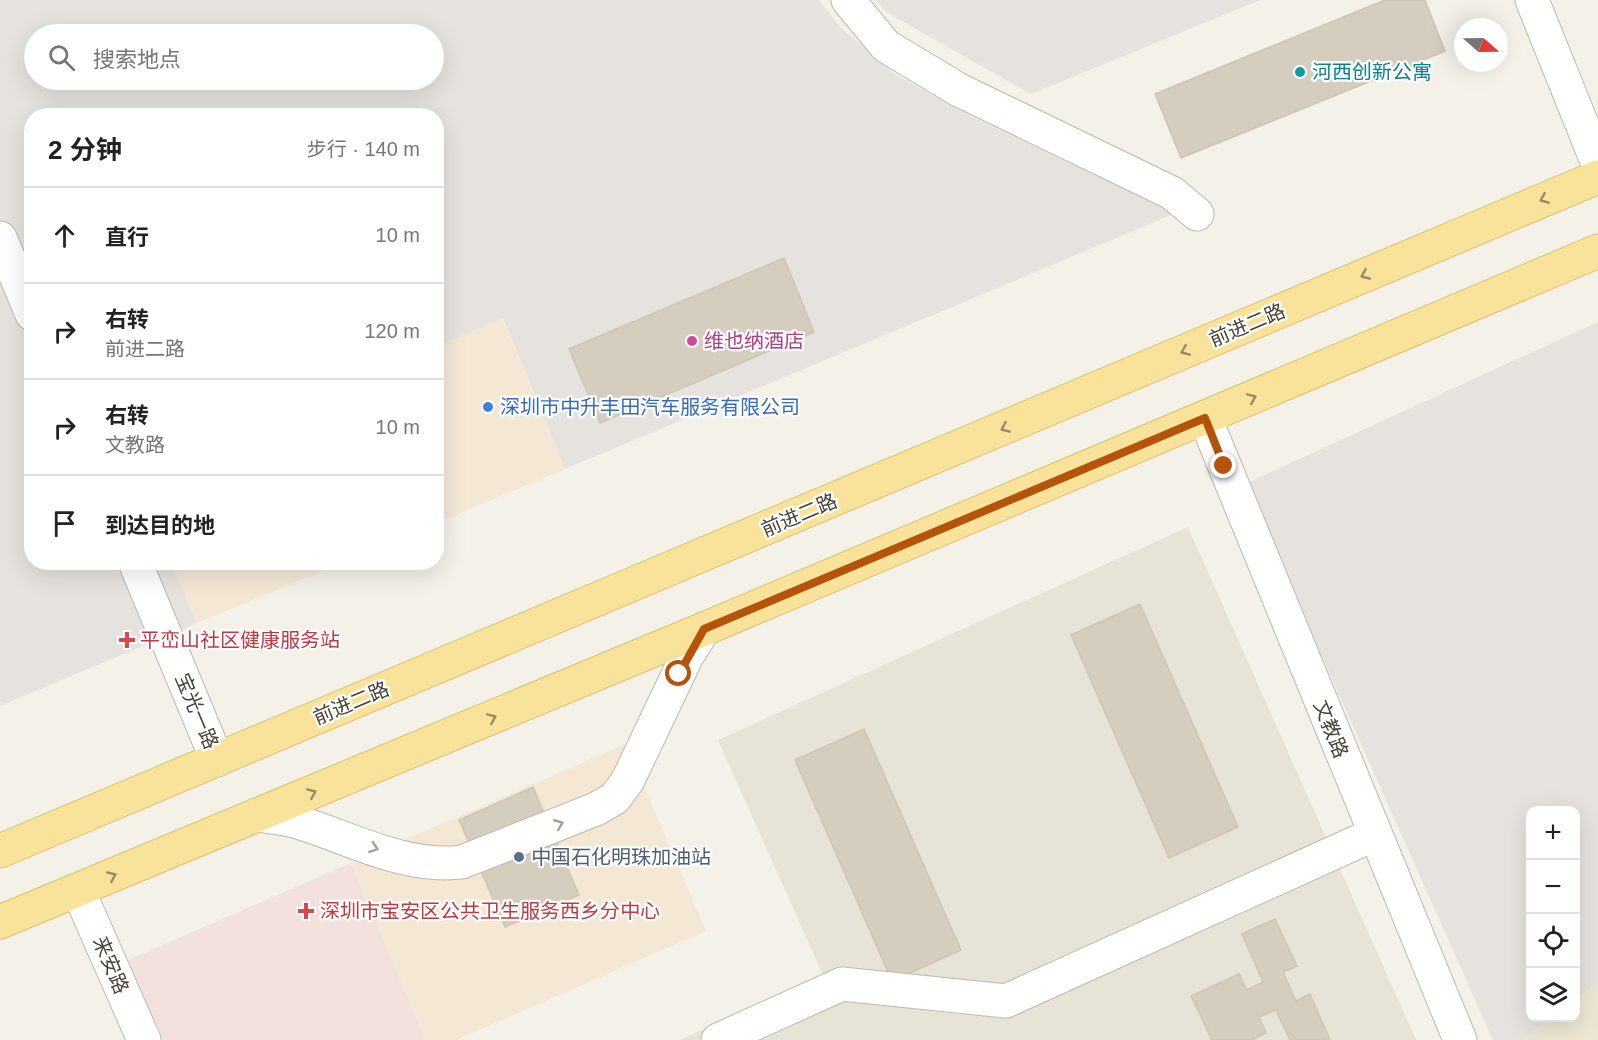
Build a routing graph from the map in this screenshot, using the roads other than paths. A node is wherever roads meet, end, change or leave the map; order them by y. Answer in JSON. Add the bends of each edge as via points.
{"nodes":[{"id":1,"x":848,"y":0,"type":"edge"},
{"id":2,"x":1532,"y":0,"type":"edge"},
{"id":3,"x":1598,"y":164,"type":"edge"},
{"id":4,"x":1598,"y":177,"type":"edge"},
{"id":5,"x":1197,"y":214,"type":"dead end"},
{"id":6,"x":0,"y":238,"type":"edge"},
{"id":7,"x":1598,"y":251,"type":"edge"},
{"id":8,"x":24,"y":295,"type":"edge"},
{"id":9,"x":1205,"y":418,"type":"junction"},
{"id":10,"x":138,"y":570,"type":"edge"},
{"id":11,"x":704,"y":629,"type":"junction"},
{"id":12,"x":217,"y":760,"type":"junction"},
{"id":13,"x":257,"y":815,"type":"junction"},
{"id":14,"x":1375,"y":834,"type":"junction"},
{"id":15,"x":0,"y":851,"type":"edge"},
{"id":16,"x":78,"y":890,"type":"junction"},
{"id":17,"x":0,"y":922,"type":"edge"},
{"id":18,"x":144,"y":1040,"type":"edge"},
{"id":19,"x":718,"y":1040,"type":"edge"},
{"id":20,"x":1460,"y":1040,"type":"edge"}],
"edges":[{"from":1,"to":5,"type":"street","via":[[886,46],[959,90],[1172,193]]},
{"from":2,"to":3,"type":"street"},
{"from":4,"to":12,"type":"main road","name":"前进二路","one_way":true},
{"from":6,"to":8,"type":"street"},
{"from":9,"to":7,"type":"main road","one_way":true},
{"from":9,"to":11,"type":"main road"},
{"from":9,"to":14,"type":"street","name":"文教路"},
{"from":10,"to":12,"type":"street","name":"宝光一路"},
{"from":13,"to":11,"type":"main road","one_way":true},
{"from":13,"to":11,"type":"street","one_way":true,"via":[[296,821],[411,861],[443,865],[462,862],[596,809],[615,798],[628,780],[687,656]]},
{"from":12,"to":15,"type":"main road","name":"前进二路"},
{"from":16,"to":13,"type":"main road","one_way":true},
{"from":14,"to":19,"type":"street","via":[[1006,1001],[842,984]]},
{"from":14,"to":20,"type":"street","name":"文教路"},
{"from":16,"to":17,"type":"main road"},
{"from":16,"to":18,"type":"street","name":"来安路"}]}
